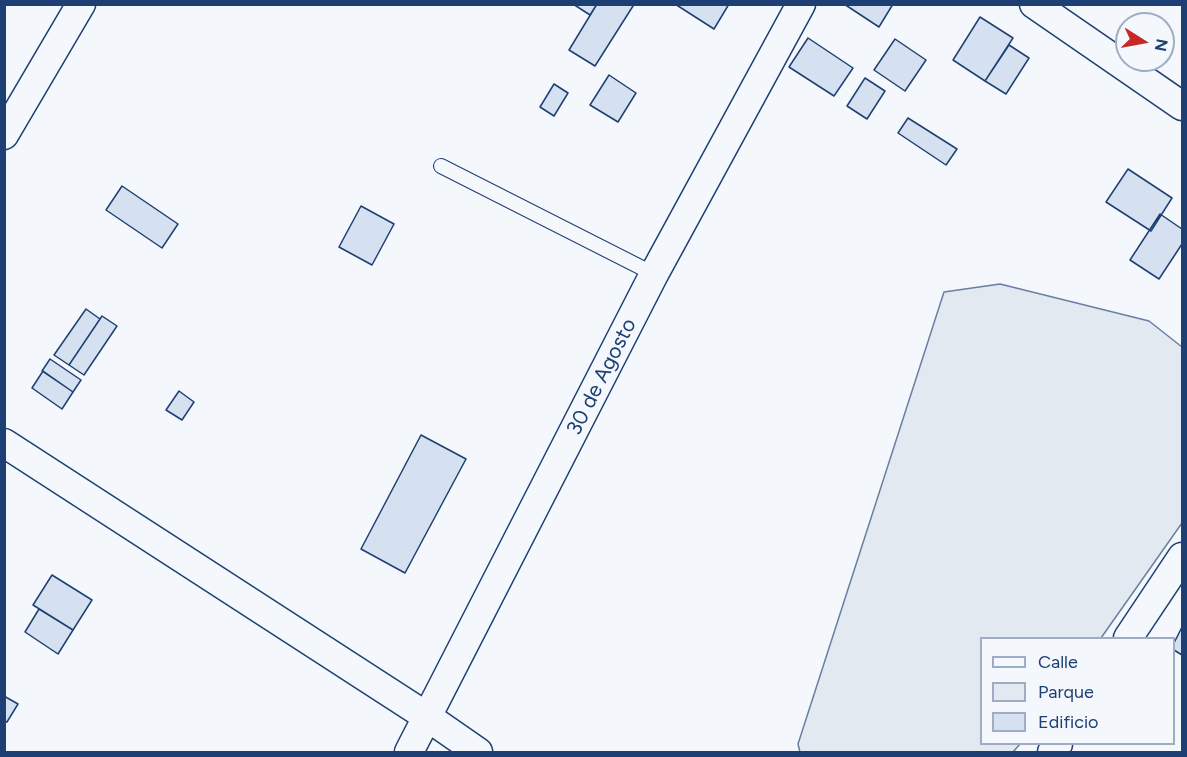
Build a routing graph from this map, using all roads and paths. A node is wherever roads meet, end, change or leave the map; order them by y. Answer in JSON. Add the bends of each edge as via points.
{"nodes":[{"id":1,"x":81,"y":4,"type":"edge"},
{"id":2,"x":801,"y":4,"type":"edge"},
{"id":3,"x":1034,"y":4,"type":"edge"},
{"id":4,"x":1182,"y":106,"type":"edge"},
{"id":5,"x":4,"y":135,"type":"edge"},
{"id":6,"x":441,"y":166,"type":"dead end"},
{"id":7,"x":654,"y":274,"type":"junction"},
{"id":8,"x":4,"y":443,"type":"edge"},
{"id":9,"x":1182,"y":558,"type":"edge"},
{"id":10,"x":1129,"y":637,"type":"edge"},
{"id":11,"x":429,"y":718,"type":"junction"},
{"id":12,"x":410,"y":753,"type":"edge"},
{"id":13,"x":478,"y":753,"type":"edge"}],
"edges":[{"from":1,"to":5,"type":"street"},
{"from":2,"to":7,"type":"street","name":"30 de Agosto"},
{"from":3,"to":4,"type":"street"},
{"from":6,"to":7,"type":"lane"},
{"from":7,"to":11,"type":"street","name":"30 de Agosto"},
{"from":8,"to":11,"type":"street"},
{"from":9,"to":10,"type":"street"},
{"from":11,"to":12,"type":"street","name":"30 de Agosto"},
{"from":11,"to":13,"type":"street"}]}
